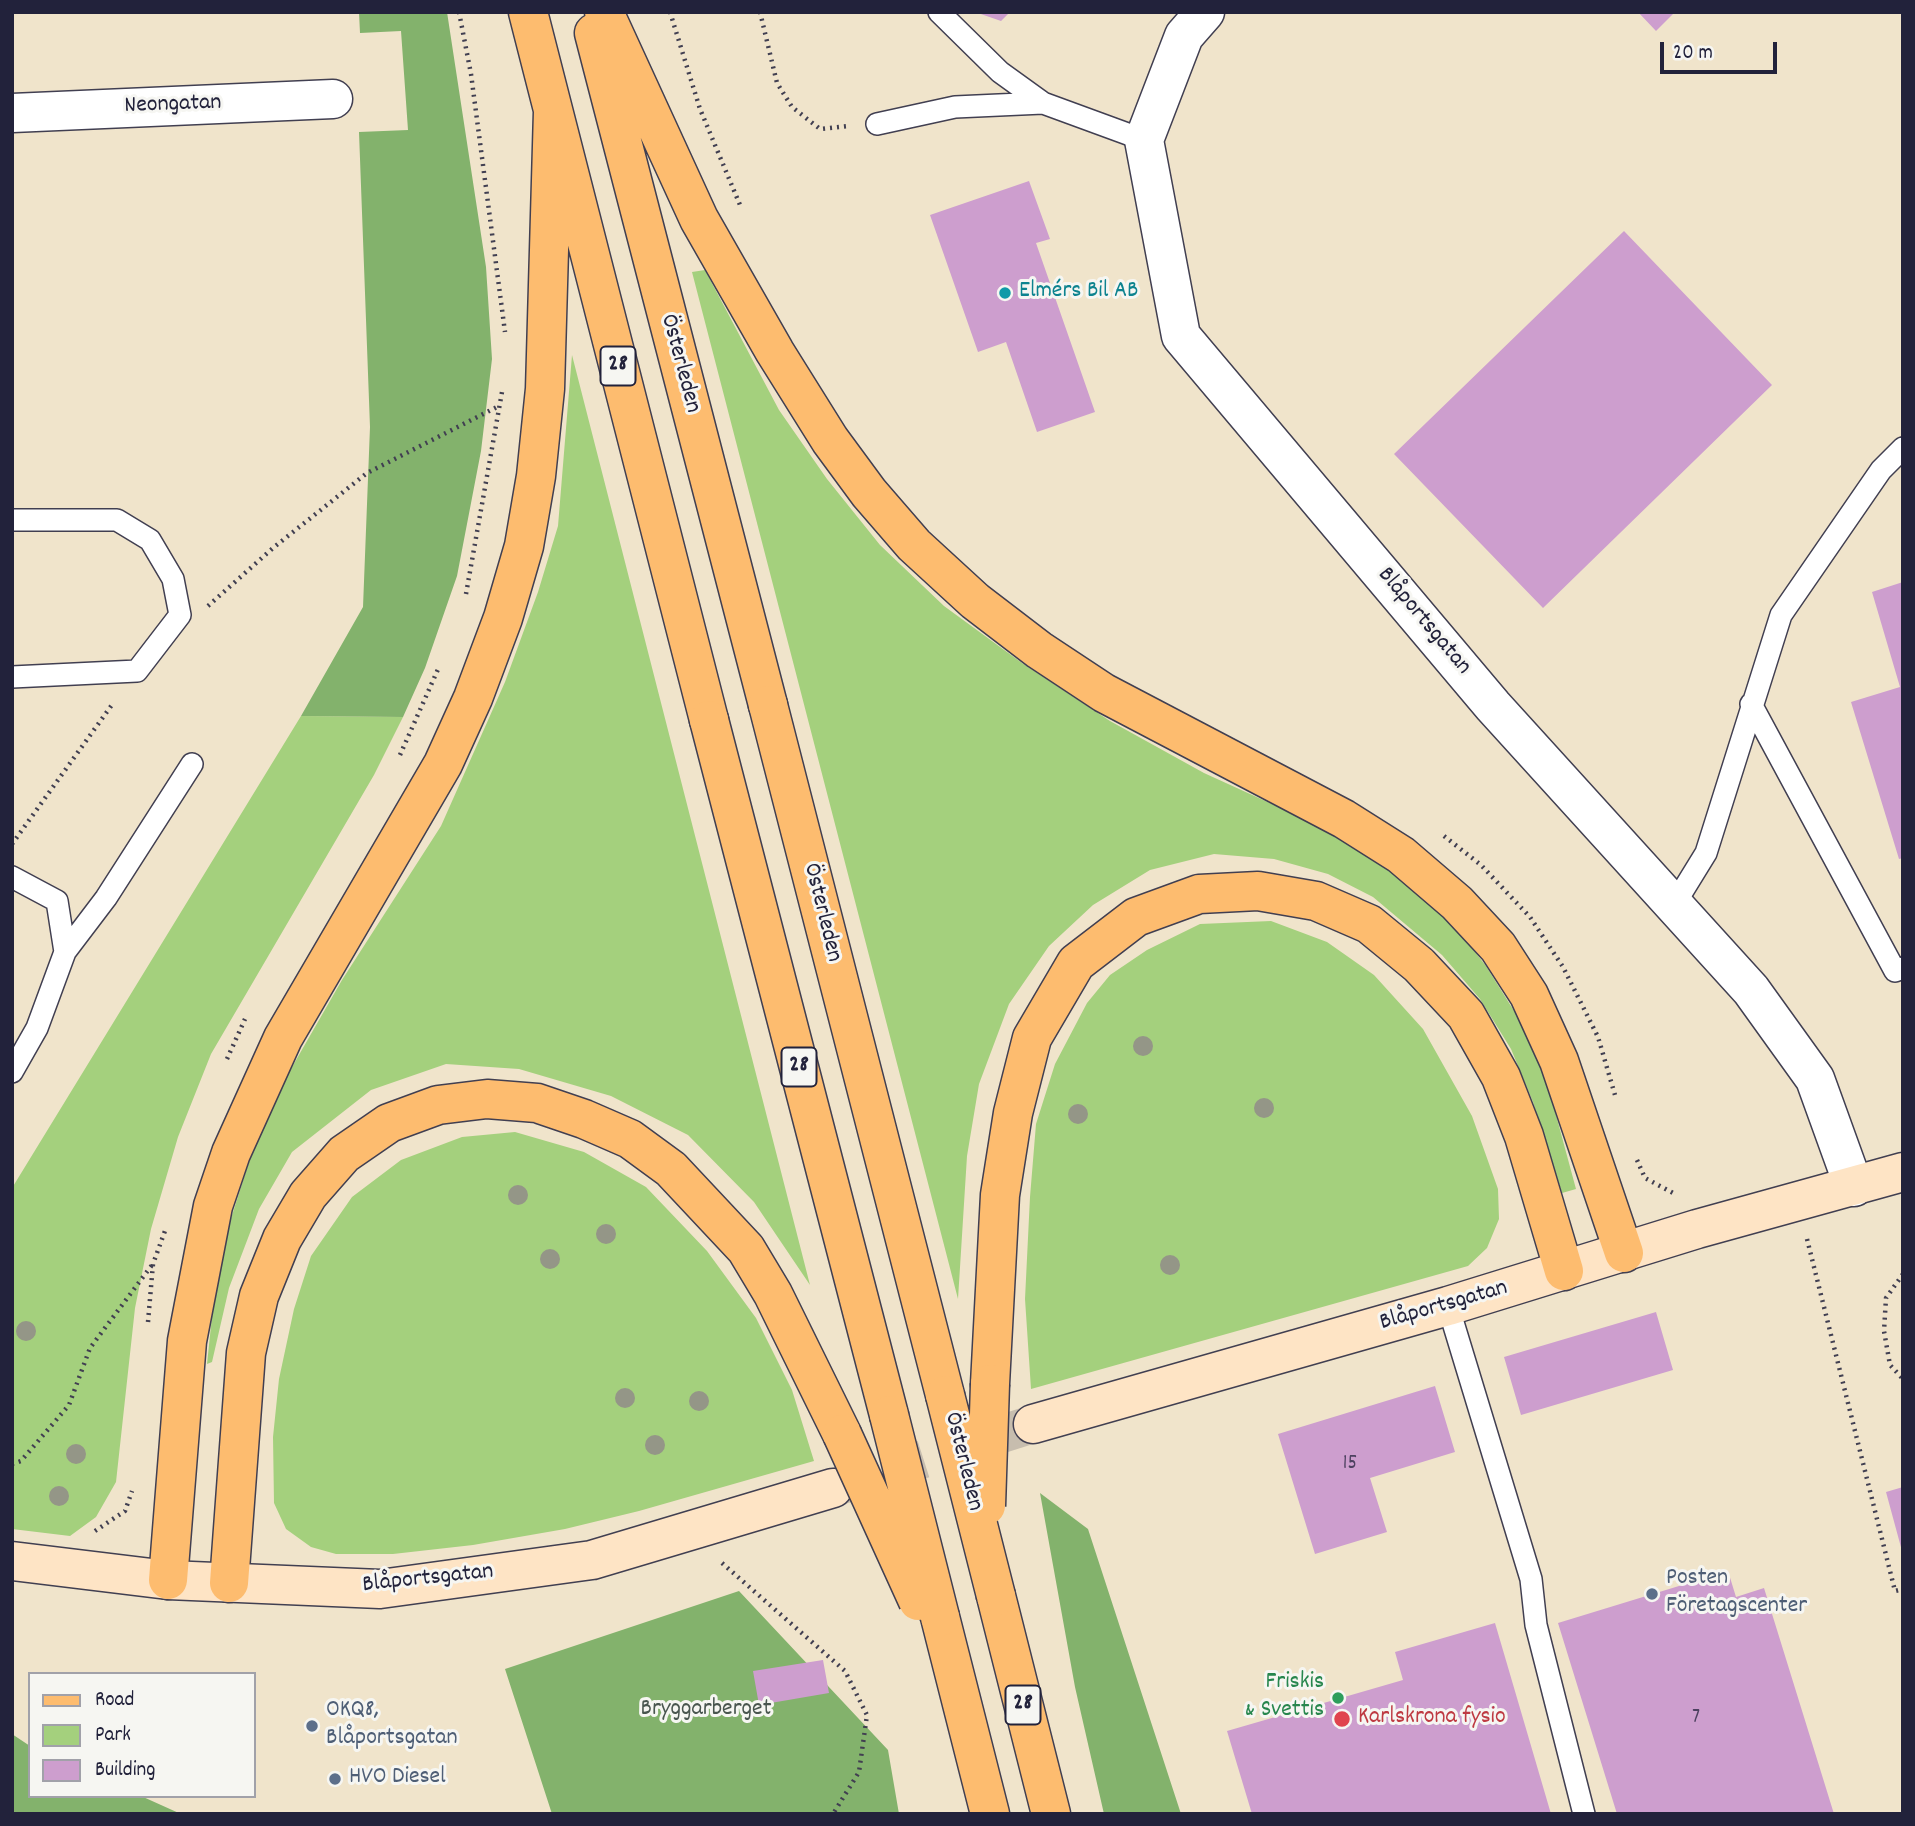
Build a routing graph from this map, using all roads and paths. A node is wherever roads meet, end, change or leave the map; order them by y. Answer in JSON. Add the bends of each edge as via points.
{"nodes":[{"id":1,"x":459,"y":12,"type":"edge"},
{"id":2,"x":528,"y":12,"type":"edge"},
{"id":3,"x":588,"y":12,"type":"edge"},
{"id":4,"x":604,"y":12,"type":"edge"},
{"id":5,"x":760,"y":12,"type":"edge"},
{"id":6,"x":939,"y":12,"type":"edge"},
{"id":7,"x":1205,"y":12,"type":"edge"},
{"id":8,"x":333,"y":99,"type":"dead end"},
{"id":9,"x":1044,"y":103,"type":"junction"},
{"id":10,"x":553,"y":111,"type":"junction"},
{"id":11,"x":12,"y":113,"type":"edge"},
{"id":12,"x":877,"y":124,"type":"joint"},
{"id":13,"x":1144,"y":140,"type":"junction"},
{"id":14,"x":506,"y":342,"type":"dead end"},
{"id":15,"x":504,"y":380,"type":"dead end"},
{"id":16,"x":500,"y":406,"type":"junction"},
{"id":17,"x":1903,"y":448,"type":"edge"},
{"id":18,"x":12,"y":520,"type":"edge"},
{"id":19,"x":464,"y":603,"type":"dead end"},
{"id":20,"x":205,"y":610,"type":"dead end"},
{"id":21,"x":441,"y":664,"type":"dead end"},
{"id":22,"x":137,"y":671,"type":"junction"},
{"id":23,"x":12,"y":677,"type":"edge"},
{"id":24,"x":1751,"y":704,"type":"junction"},
{"id":25,"x":398,"y":759,"type":"dead end"},
{"id":26,"x":192,"y":764,"type":"dead end"},
{"id":27,"x":12,"y":844,"type":"edge"},
{"id":28,"x":12,"y":877,"type":"edge"},
{"id":29,"x":1674,"y":905,"type":"junction"},
{"id":30,"x":65,"y":952,"type":"junction"},
{"id":31,"x":1903,"y":968,"type":"edge"},
{"id":32,"x":250,"y":1012,"type":"dead end"},
{"id":33,"x":226,"y":1061,"type":"dead end"},
{"id":34,"x":12,"y":1072,"type":"edge"},
{"id":35,"x":1903,"y":1172,"type":"edge"},
{"id":36,"x":1854,"y":1187,"type":"junction"},
{"id":37,"x":167,"y":1226,"type":"dead end"},
{"id":38,"x":1807,"y":1237,"type":"dead end"},
{"id":39,"x":1624,"y":1253,"type":"junction"},
{"id":40,"x":153,"y":1264,"type":"junction"},
{"id":41,"x":1564,"y":1271,"type":"junction"},
{"id":42,"x":1903,"y":1274,"type":"edge"},
{"id":43,"x":1448,"y":1306,"type":"junction"},
{"id":44,"x":147,"y":1332,"type":"dead end"},
{"id":45,"x":1903,"y":1379,"type":"edge"},
{"id":46,"x":1032,"y":1424,"type":"tunnel mouth"},
{"id":47,"x":12,"y":1464,"type":"edge"},
{"id":48,"x":133,"y":1483,"type":"dead end"},
{"id":49,"x":833,"y":1488,"type":"tunnel mouth"},
{"id":50,"x":984,"y":1550,"type":"junction"},
{"id":51,"x":12,"y":1561,"type":"edge"},
{"id":52,"x":722,"y":1563,"type":"dead end"},
{"id":53,"x":83,"y":1570,"type":"junction"},
{"id":54,"x":168,"y":1580,"type":"junction"},
{"id":55,"x":229,"y":1583,"type":"junction"},
{"id":56,"x":1903,"y":1589,"type":"edge"},
{"id":57,"x":933,"y":1619,"type":"junction"},
{"id":58,"x":833,"y":1814,"type":"edge"},
{"id":59,"x":990,"y":1814,"type":"edge"},
{"id":60,"x":1051,"y":1814,"type":"edge"},
{"id":61,"x":1584,"y":1814,"type":"edge"}],
"edges":[{"from":1,"to":14,"type":"path"},
{"from":2,"to":10,"type":"main road","number":"28"},
{"from":3,"to":50,"type":"main road","name":"Österleden","number":"28","bridge":true},
{"from":4,"to":39,"type":"main road","via":[[699,219],[775,352],[869,493],[914,545],[975,601],[1039,650],[1104,693],[1344,819],[1401,855],[1457,903],[1498,947],[1529,995],[1559,1061]]},
{"from":5,"to":12,"type":"path","via":[[778,83],[792,107],[820,129]]},
{"from":6,"to":9,"type":"lane","via":[[1000,72]]},
{"from":7,"to":13,"type":"street","via":[[1184,36]]},
{"from":8,"to":11,"type":"street","name":"Neongatan"},
{"from":9,"to":12,"type":"lane","via":[[955,107]]},
{"from":9,"to":13,"type":"lane"},
{"from":10,"to":54,"type":"main road","via":[[545,389],[524,545],[503,618],[448,753],[283,1038],[253,1100],[213,1206],[187,1342]]},
{"from":10,"to":57,"type":"main road","number":"28","bridge":true,"via":[[889,1415]]},
{"from":13,"to":29,"type":"street","name":"Blåportsgatan","via":[[1181,336],[1493,706]]},
{"from":15,"to":16,"type":"path"},
{"from":16,"to":19,"type":"path"},
{"from":16,"to":20,"type":"path","via":[[367,473]]},
{"from":17,"to":24,"type":"lane","via":[[1881,470],[1781,615]]},
{"from":18,"to":22,"type":"lane","via":[[117,520],[150,540],[173,579],[180,615]]},
{"from":21,"to":25,"type":"path"},
{"from":22,"to":23,"type":"lane"},
{"from":22,"to":27,"type":"path"},
{"from":24,"to":29,"type":"lane","via":[[1706,853]]},
{"from":24,"to":31,"type":"lane","via":[[1895,971]]},
{"from":26,"to":30,"type":"lane","via":[[106,898]]},
{"from":28,"to":30,"type":"lane","via":[[57,901]]},
{"from":29,"to":36,"type":"street","name":"Blåportsgatan","via":[[1751,990],[1815,1079]]},
{"from":30,"to":34,"type":"lane","via":[[37,1028]]},
{"from":32,"to":33,"type":"path"},
{"from":35,"to":36,"type":"street","name":"Blåportsgatan"},
{"from":36,"to":39,"type":"street","name":"Blåportsgatan"},
{"from":37,"to":40,"type":"path"},
{"from":38,"to":56,"type":"path","via":[[1895,1591]]},
{"from":39,"to":41,"type":"street","name":"Blåportsgatan"},
{"from":40,"to":44,"type":"path"},
{"from":40,"to":47,"type":"path","via":[[90,1348],[69,1405],[21,1461]]},
{"from":41,"to":43,"type":"street","name":"Blåportsgatan"},
{"from":41,"to":50,"type":"main road","bridge":true,"via":[[1524,1136],[1501,1077],[1466,1014],[1419,965],[1369,924],[1316,901],[1258,891],[1199,894],[1136,917],[1076,964],[1032,1038],[1013,1113],[1000,1195]]},
{"from":42,"to":45,"type":"path","via":[[1886,1298],[1884,1331],[1890,1365]]},
{"from":43,"to":46,"type":"street","name":"Blåportsgatan"},
{"from":43,"to":61,"type":"lane","via":[[1531,1579],[1536,1625]]},
{"from":48,"to":53,"type":"path","via":[[125,1511],[89,1536]]},
{"from":49,"to":55,"type":"street","name":"Blåportsgatan","via":[[592,1560],[380,1590]]},
{"from":50,"to":60,"type":"main road","name":"Österleden","number":"28","bridge":true},
{"from":51,"to":53,"type":"street","name":"Blåportsgatan"},
{"from":52,"to":58,"type":"path","via":[[845,1671],[867,1715],[859,1772]]},
{"from":53,"to":54,"type":"street","name":"Blåportsgatan"},
{"from":54,"to":55,"type":"street","name":"Blåportsgatan"},
{"from":55,"to":57,"type":"main road","bridge":true,"via":[[246,1353],[259,1296],[282,1239],[308,1195],[344,1154],[388,1123],[438,1105],[487,1099],[537,1103],[630,1139],[671,1169],[746,1249],[773,1294]]},
{"from":57,"to":59,"type":"main road","via":[[960,1696]]}]}
